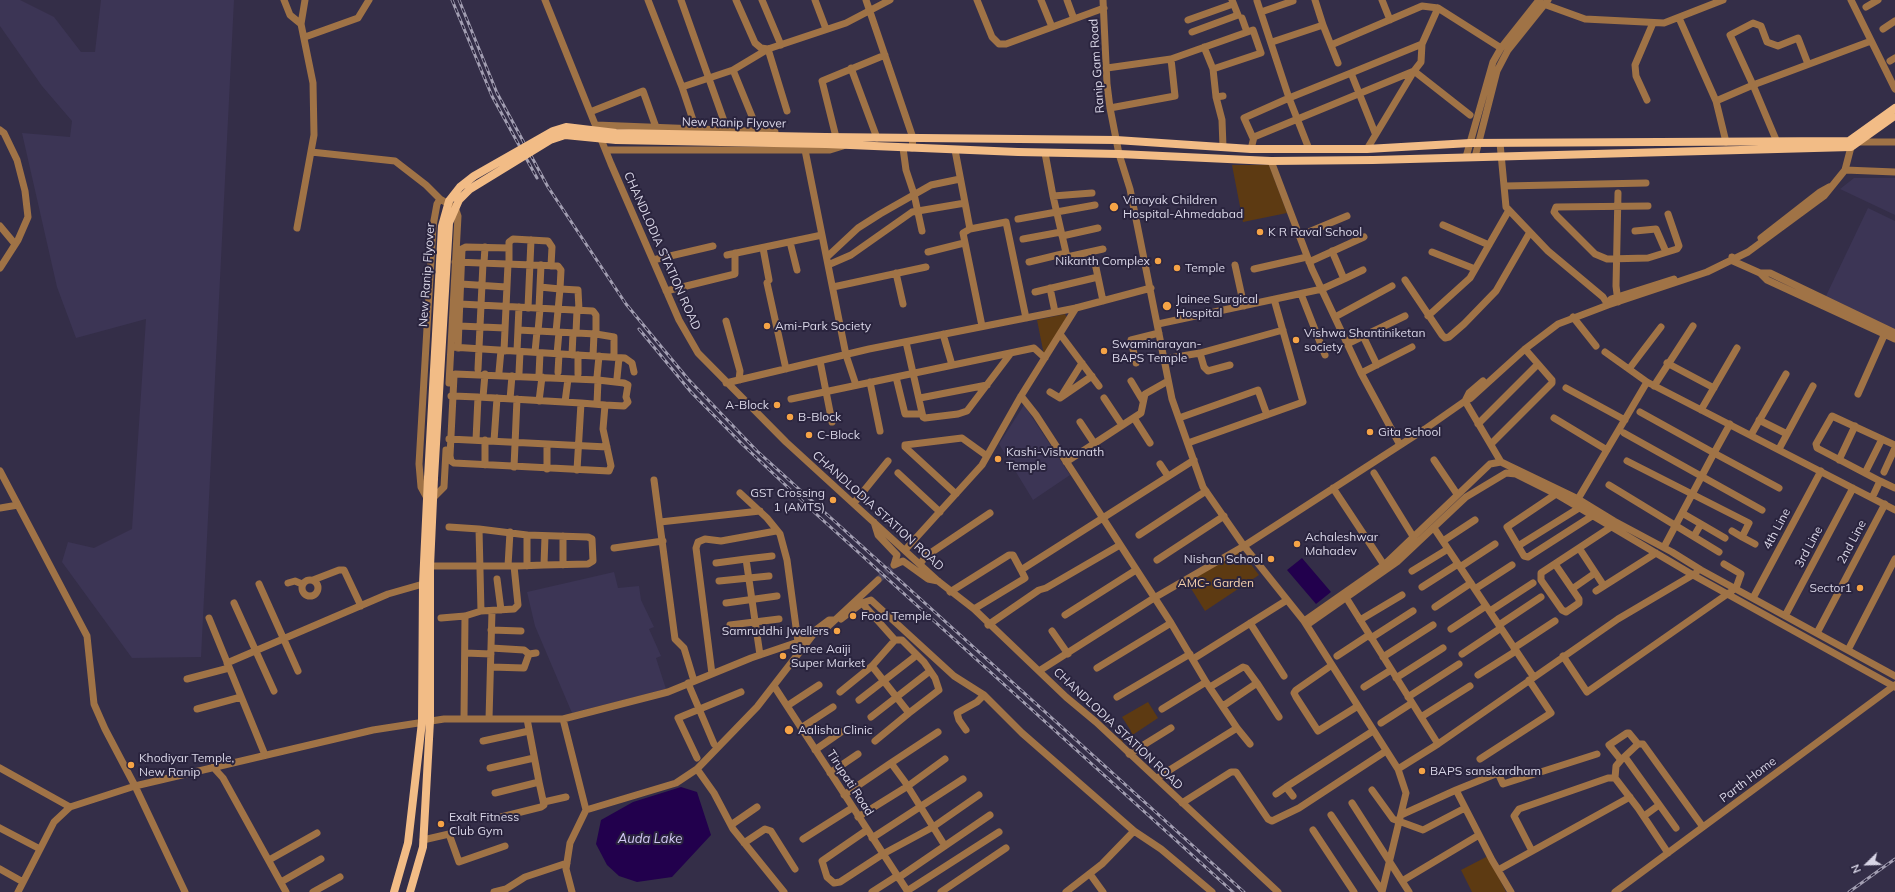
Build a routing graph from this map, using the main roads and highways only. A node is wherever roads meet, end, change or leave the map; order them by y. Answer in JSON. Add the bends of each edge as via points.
{"nodes":[{"id":1,"x":1895,"y":108,"type":"edge"},
{"id":2,"x":1895,"y":115,"type":"edge"},
{"id":3,"x":826,"y":141,"type":"junction"},
{"id":4,"x":1850,"y":144,"type":"junction"},
{"id":5,"x":430,"y":498,"type":"junction"},
{"id":6,"x":426,"y":722,"type":"junction"},
{"id":7,"x":394,"y":892,"type":"edge"},
{"id":8,"x":410,"y":892,"type":"edge"}],
"edges":[{"from":1,"to":4,"type":"main road"},
{"from":2,"to":4,"type":"main road","via":[[1859,142]]},
{"from":3,"to":4,"type":"main road","name":"New Ranip Flyover","via":[[843,146],[1271,161]]},
{"from":3,"to":4,"type":"main road","name":"New Ranip Flyover","via":[[836,137],[1116,140],[1223,147],[1309,149],[1367,149],[1470,143]]},
{"from":3,"to":5,"type":"main road","name":"New Ranip Flyover","bridge":true,"via":[[616,133],[566,127],[553,131],[474,176],[460,187],[449,201],[442,226]]},
{"from":5,"to":6,"type":"main road"},
{"from":5,"to":6,"type":"main road","via":[[423,584]]},
{"from":6,"to":7,"type":"main road","via":[[408,843]]},
{"from":6,"to":8,"type":"main road","via":[[424,840]]}]}
